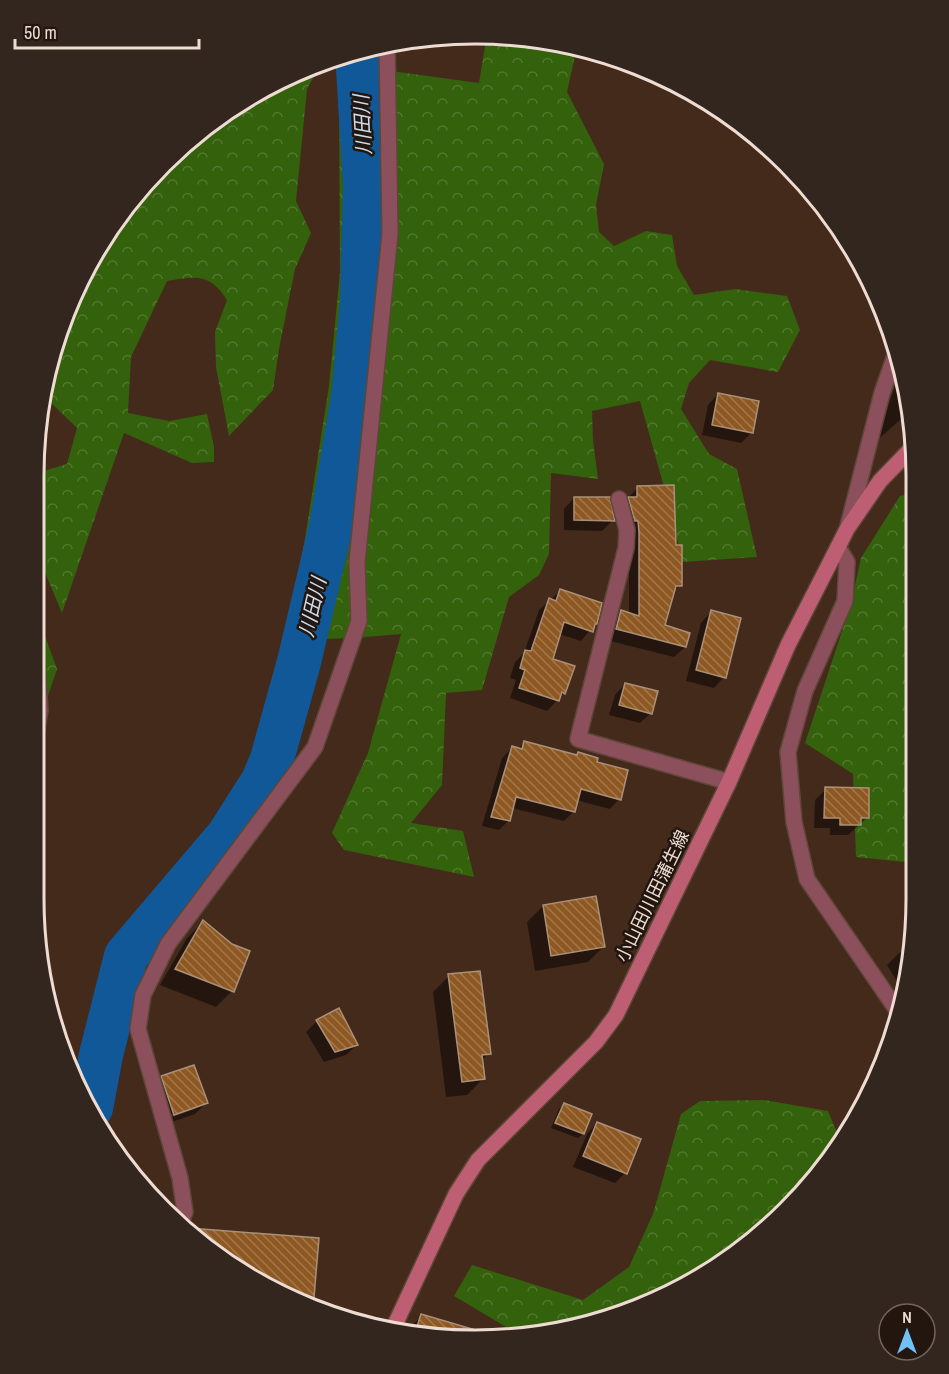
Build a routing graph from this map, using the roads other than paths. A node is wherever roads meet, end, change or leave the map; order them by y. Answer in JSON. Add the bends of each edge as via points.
{"nodes":[{"id":1,"x":387,"y":53,"type":"edge"},
{"id":2,"x":892,"y":366,"type":"edge"},
{"id":3,"x":905,"y":455,"type":"edge"},
{"id":4,"x":619,"y":499,"type":"dead end"},
{"id":5,"x":847,"y":529,"type":"junction"},
{"id":6,"x":838,"y":547,"type":"junction"},
{"id":7,"x":729,"y":782,"type":"junction"},
{"id":8,"x":893,"y":1004,"type":"edge"},
{"id":9,"x":183,"y":1217,"type":"edge"},
{"id":10,"x":395,"y":1323,"type":"edge"}],
"edges":[{"from":1,"to":9,"type":"street","via":[[390,234],[357,562],[359,621],[315,747],[168,944],[143,995],[138,1029],[180,1178]]},
{"from":2,"to":5,"type":"street"},
{"from":3,"to":5,"type":"main road","name":"小山田川田蒲生線","via":[[880,481]]},
{"from":4,"to":7,"type":"street","via":[[627,530],[626,548],[578,738]]},
{"from":5,"to":6,"type":"main road","name":"小山田川田蒲生線"},
{"from":6,"to":7,"type":"main road","name":"小山田川田蒲生線","via":[[788,645]]},
{"from":6,"to":8,"type":"street","via":[[847,562],[845,601],[806,691],[788,752],[794,822],[807,879]]},
{"from":7,"to":10,"type":"main road","name":"小山田川田蒲生線","via":[[616,1015],[596,1042],[478,1160],[456,1194]]}]}
